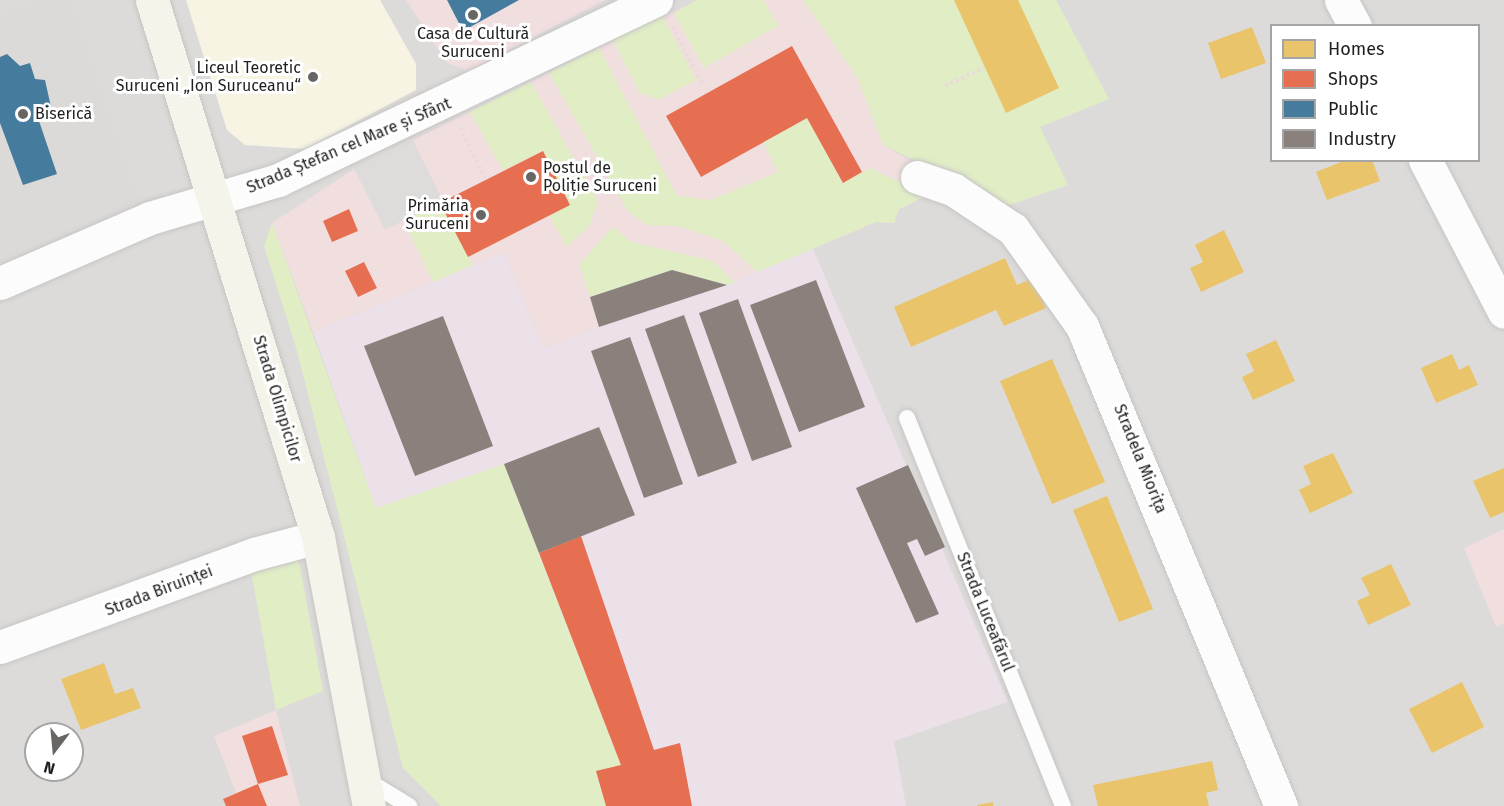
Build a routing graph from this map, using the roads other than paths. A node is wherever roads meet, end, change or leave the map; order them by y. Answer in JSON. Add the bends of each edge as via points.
{"nodes":[{"id":1,"x":152,"y":0,"type":"edge"},
{"id":2,"x":1341,"y":0,"type":"edge"},
{"id":3,"x":662,"y":9,"type":"edge"},
{"id":4,"x":1354,"y":24,"type":"edge"},
{"id":5,"x":1426,"y":162,"type":"edge"},
{"id":6,"x":917,"y":177,"type":"dead end"},
{"id":7,"x":217,"y":201,"type":"junction"},
{"id":8,"x":0,"y":283,"type":"edge"},
{"id":9,"x":1504,"y":312,"type":"edge"},
{"id":10,"x":907,"y":418,"type":"dead end"},
{"id":11,"x":318,"y":537,"type":"junction"},
{"id":12,"x":0,"y":647,"type":"edge"},
{"id":13,"x":367,"y":793,"type":"edge"},
{"id":14,"x":409,"y":806,"type":"edge"},
{"id":15,"x":1063,"y":806,"type":"edge"},
{"id":16,"x":1281,"y":806,"type":"edge"}],
"edges":[{"from":1,"to":7,"type":"main road","name":"Strada Olimpicilor"},
{"from":2,"to":4,"type":"street"},
{"from":3,"to":7,"type":"street","name":"Strada Ștefan cel Mare și Sfânt","via":[[278,180]]},
{"from":5,"to":9,"type":"street"},
{"from":6,"to":16,"type":"street","name":"Stradela Miorița","via":[[954,190],[1013,229],[1082,326]]},
{"from":7,"to":8,"type":"street","name":"Strada Ștefan cel Mare și Sfânt","via":[[150,218]]},
{"from":7,"to":11,"type":"main road","name":"Strada Olimpicilor"},
{"from":10,"to":15,"type":"lane","name":"Strada Luceafărul"},
{"from":11,"to":12,"type":"street","name":"Strada Biruinței","via":[[255,554]]},
{"from":11,"to":13,"type":"main road","name":"Strada Olimpicilor"},
{"from":13,"to":14,"type":"lane"}]}
